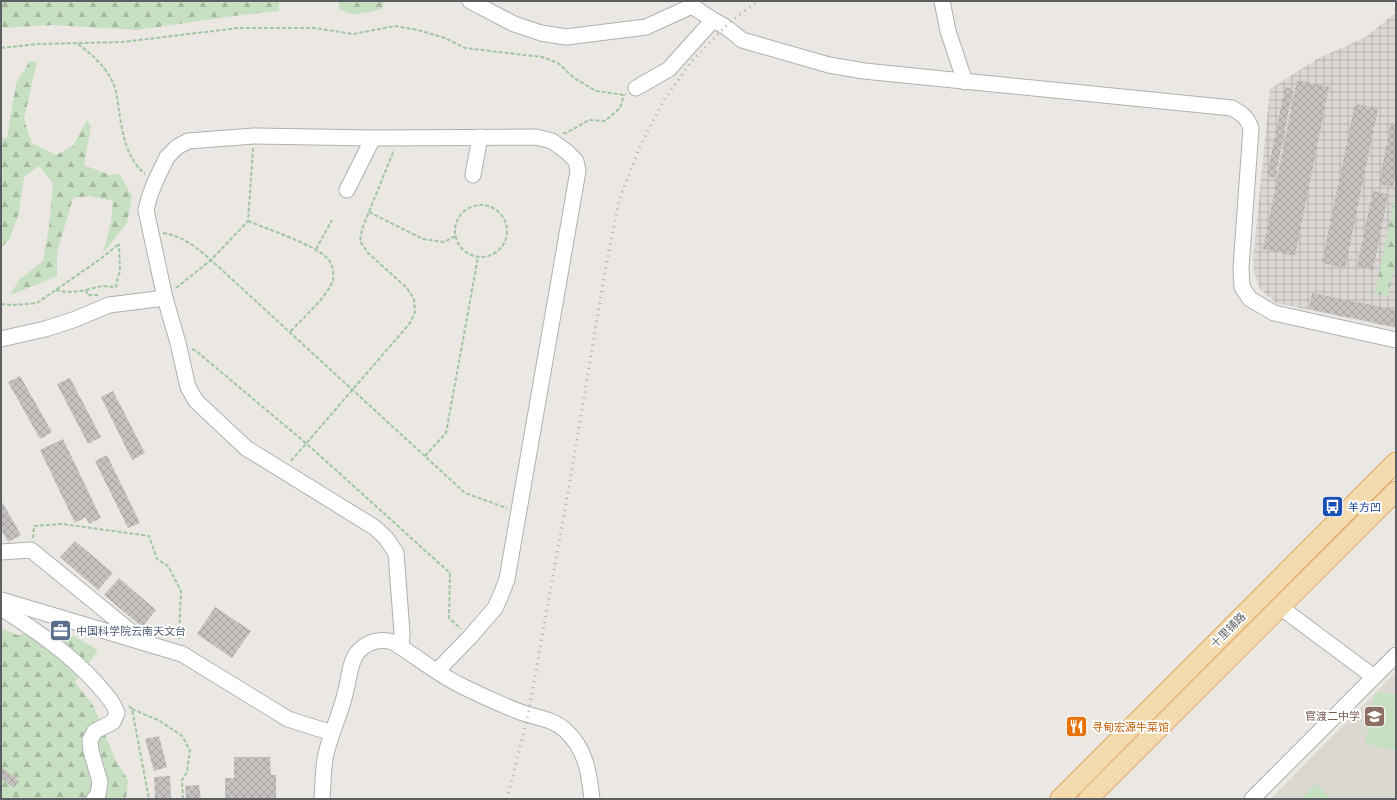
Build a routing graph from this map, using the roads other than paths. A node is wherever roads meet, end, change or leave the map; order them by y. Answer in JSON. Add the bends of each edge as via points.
{"nodes":[{"id":1,"x":470,"y":1,"type":"edge"},
{"id":2,"x":942,"y":1,"type":"edge"},
{"id":3,"x":719,"y":23,"type":"junction"},
{"id":4,"x":965,"y":82,"type":"junction"},
{"id":5,"x":630,"y":92,"type":"road end"},
{"id":6,"x":480,"y":137,"type":"junction"},
{"id":7,"x":373,"y":138,"type":"junction"},
{"id":8,"x":474,"y":175,"type":"dead end"},
{"id":9,"x":347,"y":190,"type":"dead end"},
{"id":10,"x":165,"y":298,"type":"junction"},
{"id":11,"x":1,"y":339,"type":"edge"},
{"id":12,"x":1396,"y":340,"type":"edge"},
{"id":13,"x":1396,"y":462,"type":"edge"},
{"id":14,"x":1396,"y":490,"type":"edge"},
{"id":15,"x":1,"y":552,"type":"edge"},
{"id":16,"x":1,"y":600,"type":"edge"},
{"id":17,"x":1280,"y":607,"type":"junction"},
{"id":18,"x":1,"y":608,"type":"edge"},
{"id":19,"x":146,"y":643,"type":"junction"},
{"id":20,"x":401,"y":646,"type":"junction"},
{"id":21,"x":1396,"y":655,"type":"edge"},
{"id":22,"x":437,"y":671,"type":"junction"},
{"id":23,"x":1374,"y":677,"type":"junction"},
{"id":24,"x":332,"y":733,"type":"junction"},
{"id":25,"x":94,"y":799,"type":"edge"},
{"id":26,"x":322,"y":799,"type":"edge"},
{"id":27,"x":592,"y":799,"type":"edge"},
{"id":28,"x":1060,"y":799,"type":"edge"},
{"id":29,"x":1088,"y":799,"type":"edge"},
{"id":30,"x":1252,"y":799,"type":"edge"}],
"edges":[{"from":1,"to":3,"type":"street","via":[[514,24],[541,33],[566,37],[646,27],[692,6]]},
{"from":2,"to":4,"type":"street","via":[[948,31]]},
{"from":3,"to":4,"type":"street","via":[[742,40],[829,65],[864,72]]},
{"from":3,"to":5,"type":"street","via":[[669,69]]},
{"from":4,"to":12,"type":"street","via":[[1232,108],[1244,115],[1251,128],[1241,268],[1242,287],[1250,299],[1274,314]]},
{"from":6,"to":7,"type":"street"},
{"from":6,"to":8,"type":"street"},
{"from":6,"to":22,"type":"street","via":[[530,137],[552,141],[576,161],[578,171],[507,579],[495,608]]},
{"from":7,"to":9,"type":"street"},
{"from":7,"to":10,"type":"street","via":[[254,136],[188,141],[177,147],[168,157],[155,182],[146,210]]},
{"from":10,"to":11,"type":"street","via":[[109,305],[45,329]]},
{"from":10,"to":20,"type":"street","via":[[188,387],[196,401],[246,448],[374,527],[396,552]]},
{"from":13,"to":28,"type":"main road","name":"十里铺路"},
{"from":14,"to":17,"type":"main road","name":"十里铺路"},
{"from":15,"to":19,"type":"street","via":[[31,550]]},
{"from":16,"to":19,"type":"street"},
{"from":17,"to":23,"type":"street"},
{"from":17,"to":29,"type":"main road","name":"十里铺路"},
{"from":18,"to":25,"type":"street","via":[[38,632],[80,666],[113,702],[117,713],[113,722],[95,731],[90,740],[100,782],[98,795]]},
{"from":19,"to":24,"type":"street","via":[[182,654],[288,719]]},
{"from":20,"to":22,"type":"street"},
{"from":20,"to":24,"type":"street","via":[[386,640],[376,641],[356,654]]},
{"from":21,"to":23,"type":"street"},
{"from":22,"to":27,"type":"street","via":[[460,686],[501,705],[553,722],[564,729],[582,751]]},
{"from":23,"to":30,"type":"street"},
{"from":24,"to":26,"type":"street","via":[[325,759]]}]}
